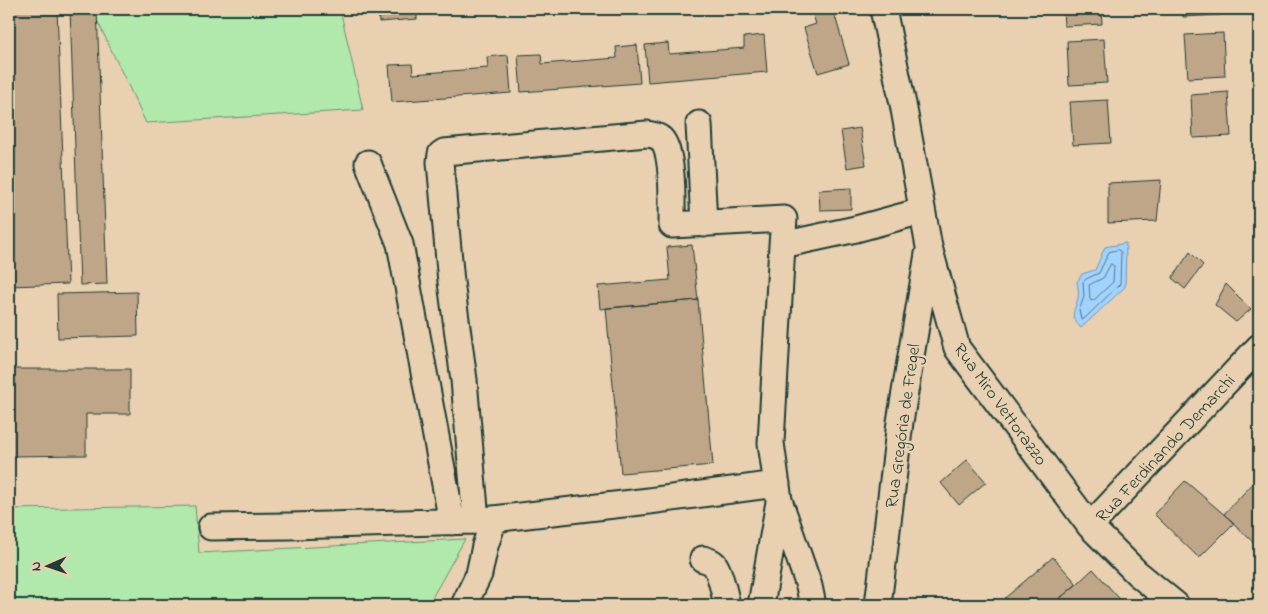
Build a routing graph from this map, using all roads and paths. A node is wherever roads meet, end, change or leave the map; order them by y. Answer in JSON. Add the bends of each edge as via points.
{"nodes":[{"id":1,"x":883,"y":9,"type":"edge"},
{"id":2,"x":699,"y":124,"type":"dead end"},
{"id":3,"x":368,"y":163,"type":"dead end"},
{"id":4,"x":922,"y":211,"type":"junction"},
{"id":5,"x":704,"y":224,"type":"junction"},
{"id":6,"x":782,"y":245,"type":"junction"},
{"id":7,"x":929,"y":246,"type":"junction"},
{"id":8,"x":1259,"y":347,"type":"edge"},
{"id":9,"x":778,"y":492,"type":"junction"},
{"id":10,"x":474,"y":520,"type":"junction"},
{"id":11,"x":1090,"y":526,"type":"junction"},
{"id":12,"x":211,"y":527,"type":"dead end"},
{"id":13,"x":485,"y":546,"type":"junction"},
{"id":14,"x":702,"y":559,"type":"dead end"},
{"id":15,"x":451,"y":605,"type":"edge"},
{"id":16,"x":464,"y":605,"type":"edge"},
{"id":17,"x":727,"y":605,"type":"edge"},
{"id":18,"x":761,"y":605,"type":"edge"},
{"id":19,"x":813,"y":605,"type":"edge"},
{"id":20,"x":878,"y":605,"type":"edge"},
{"id":21,"x":1176,"y":605,"type":"edge"}],
"edges":[{"from":1,"to":4,"type":"street","name":"Rua Miro Vettorazzo"},
{"from":2,"to":5,"type":"street"},
{"from":3,"to":10,"type":"street","via":[[400,244]]},
{"from":4,"to":6,"type":"street"},
{"from":4,"to":7,"type":"street","name":"Rua Miro Vettorazzo"},
{"from":5,"to":6,"type":"street","via":[[784,219]]},
{"from":5,"to":10,"type":"street","via":[[672,225],[669,162],[665,145],[656,135],[441,154],[451,282],[464,380]]},
{"from":6,"to":9,"type":"street","via":[[770,443]]},
{"from":7,"to":11,"type":"street","name":"Rua Miro Vettorazzo","via":[[957,348]]},
{"from":7,"to":20,"type":"street","name":"Rua Gregória de Fregel","via":[[900,422]]},
{"from":8,"to":11,"type":"street","name":"Rua Ferdinando Demarchi"},
{"from":9,"to":10,"type":"street","via":[[649,501]]},
{"from":9,"to":18,"type":"street"},
{"from":9,"to":19,"type":"street"},
{"from":10,"to":12,"type":"street"},
{"from":10,"to":13,"type":"street"},
{"from":11,"to":21,"type":"street","name":"Rua Miro Vettorazzo","via":[[1137,573]]},
{"from":13,"to":15,"type":"street"},
{"from":13,"to":16,"type":"street","via":[[479,574]]},
{"from":14,"to":17,"type":"street","via":[[715,565]]}]}
